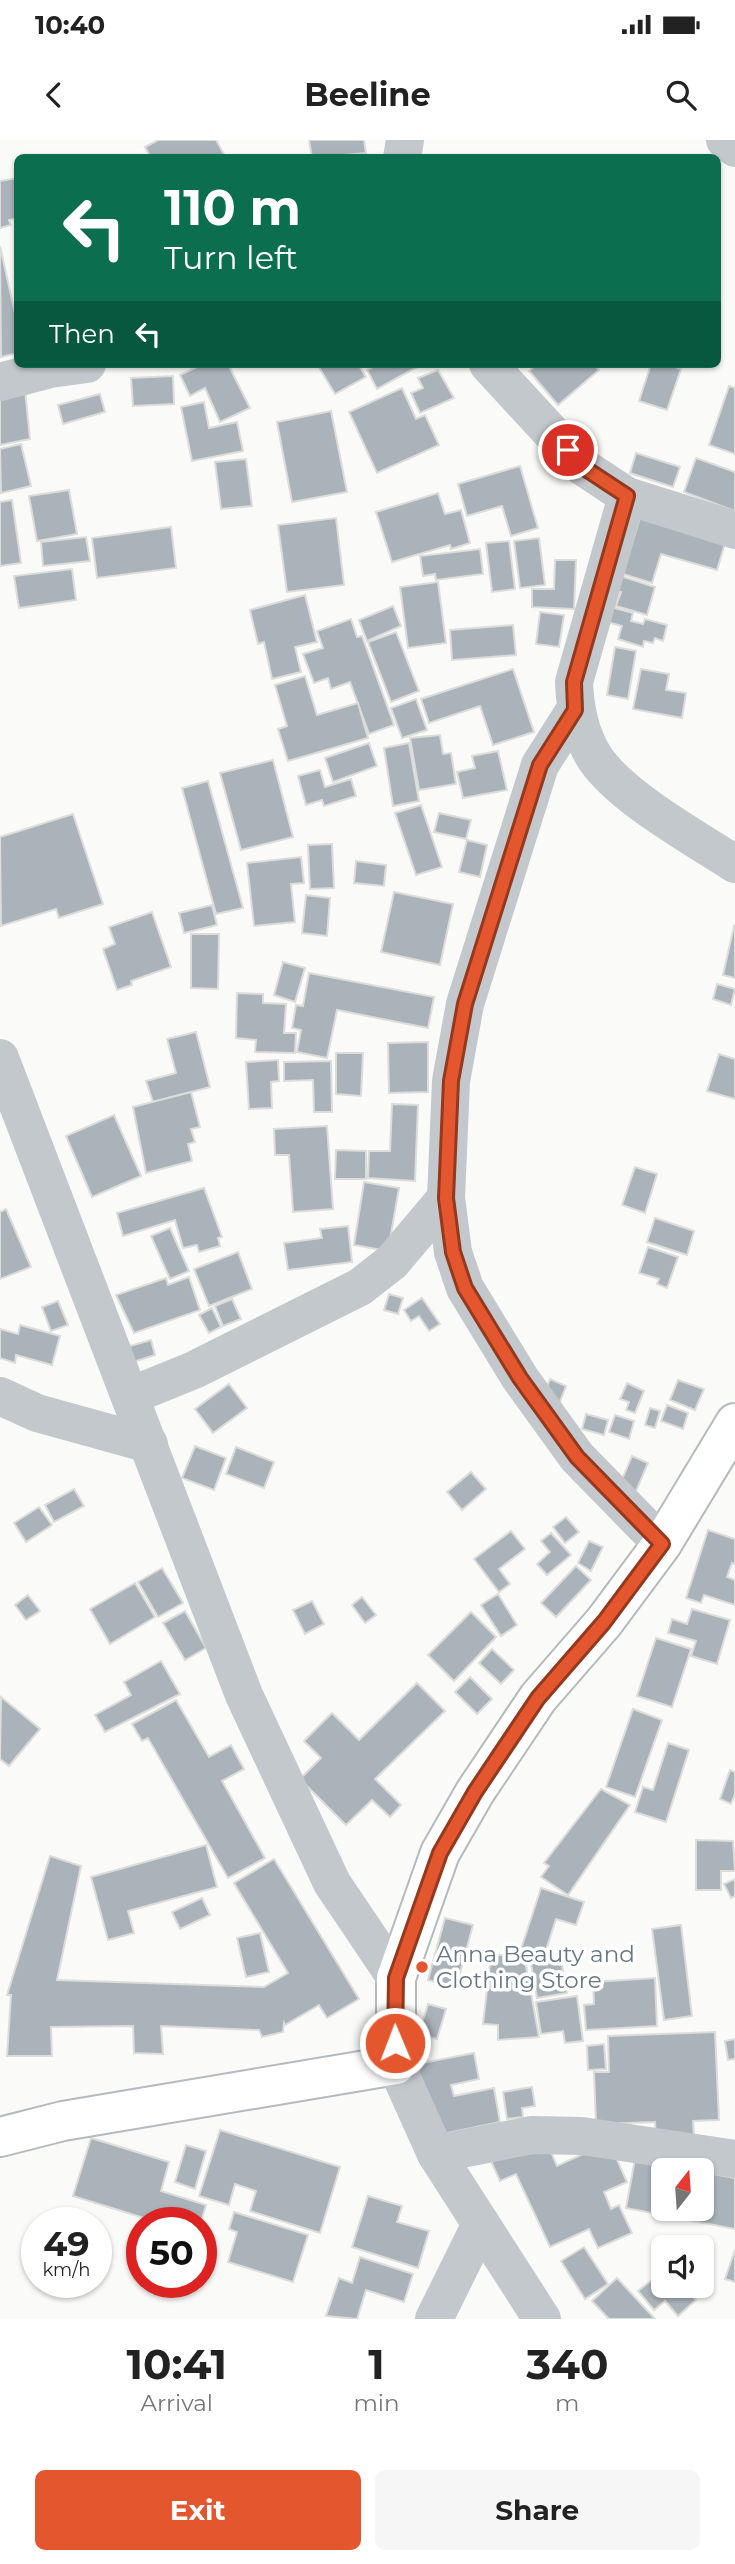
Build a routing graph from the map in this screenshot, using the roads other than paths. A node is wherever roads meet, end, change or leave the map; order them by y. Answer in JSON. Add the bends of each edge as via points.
{"nodes":[{"id":1,"x":725,"y":140,"type":"edge"},
{"id":2,"x":735,"y":148,"type":"edge"},
{"id":3,"x":57,"y":368,"type":"edge"},
{"id":4,"x":492,"y":368,"type":"edge"},
{"id":5,"x":0,"y":382,"type":"edge"},
{"id":6,"x":627,"y":496,"type":"junction"},
{"id":7,"x":735,"y":530,"type":"edge"},
{"id":8,"x":575,"y":710,"type":"junction"},
{"id":9,"x":735,"y":864,"type":"edge"},
{"id":10,"x":0,"y":1058,"type":"edge"},
{"id":11,"x":446,"y":1198,"type":"junction"},
{"id":12,"x":0,"y":1396,"type":"edge"},
{"id":13,"x":130,"y":1396,"type":"junction"},
{"id":14,"x":735,"y":1423,"type":"edge"},
{"id":15,"x":149,"y":1444,"type":"junction"},
{"id":16,"x":662,"y":1544,"type":"junction"},
{"id":17,"x":396,"y":1978,"type":"junction"},
{"id":18,"x":396,"y":2065,"type":"junction"},
{"id":19,"x":0,"y":2137,"type":"edge"},
{"id":20,"x":436,"y":2154,"type":"junction"},
{"id":21,"x":735,"y":2159,"type":"edge"},
{"id":22,"x":481,"y":2224,"type":"junction"},
{"id":23,"x":434,"y":2319,"type":"edge"},
{"id":24,"x":542,"y":2319,"type":"edge"}],
"edges":[{"from":1,"to":2,"type":"street"},
{"from":3,"to":5,"type":"street"},
{"from":4,"to":6,"type":"street","via":[[583,467]]},
{"from":6,"to":7,"type":"street"},
{"from":6,"to":8,"type":"street","via":[[574,682]]},
{"from":8,"to":9,"type":"street","via":[[593,757],[626,791]]},
{"from":8,"to":11,"type":"street","via":[[540,765],[465,1004],[451,1081]]},
{"from":10,"to":13,"type":"street"},
{"from":11,"to":13,"type":"street","via":[[392,1262],[360,1287],[194,1370]]},
{"from":11,"to":16,"type":"street","via":[[453,1252],[465,1288],[520,1378],[577,1457]]},
{"from":12,"to":15,"type":"street","via":[[37,1413]]},
{"from":13,"to":15,"type":"street"},
{"from":14,"to":16,"type":"main road"},
{"from":15,"to":17,"type":"street","via":[[244,1695],[332,1883]]},
{"from":16,"to":17,"type":"main road","via":[[604,1622],[538,1698],[475,1792],[440,1853]]},
{"from":17,"to":18,"type":"main road"},
{"from":18,"to":19,"type":"main road","via":[[63,2121]]},
{"from":18,"to":20,"type":"street"},
{"from":20,"to":21,"type":"street","via":[[532,2135]]},
{"from":20,"to":22,"type":"street"},
{"from":22,"to":23,"type":"street"},
{"from":22,"to":24,"type":"street"}]}
